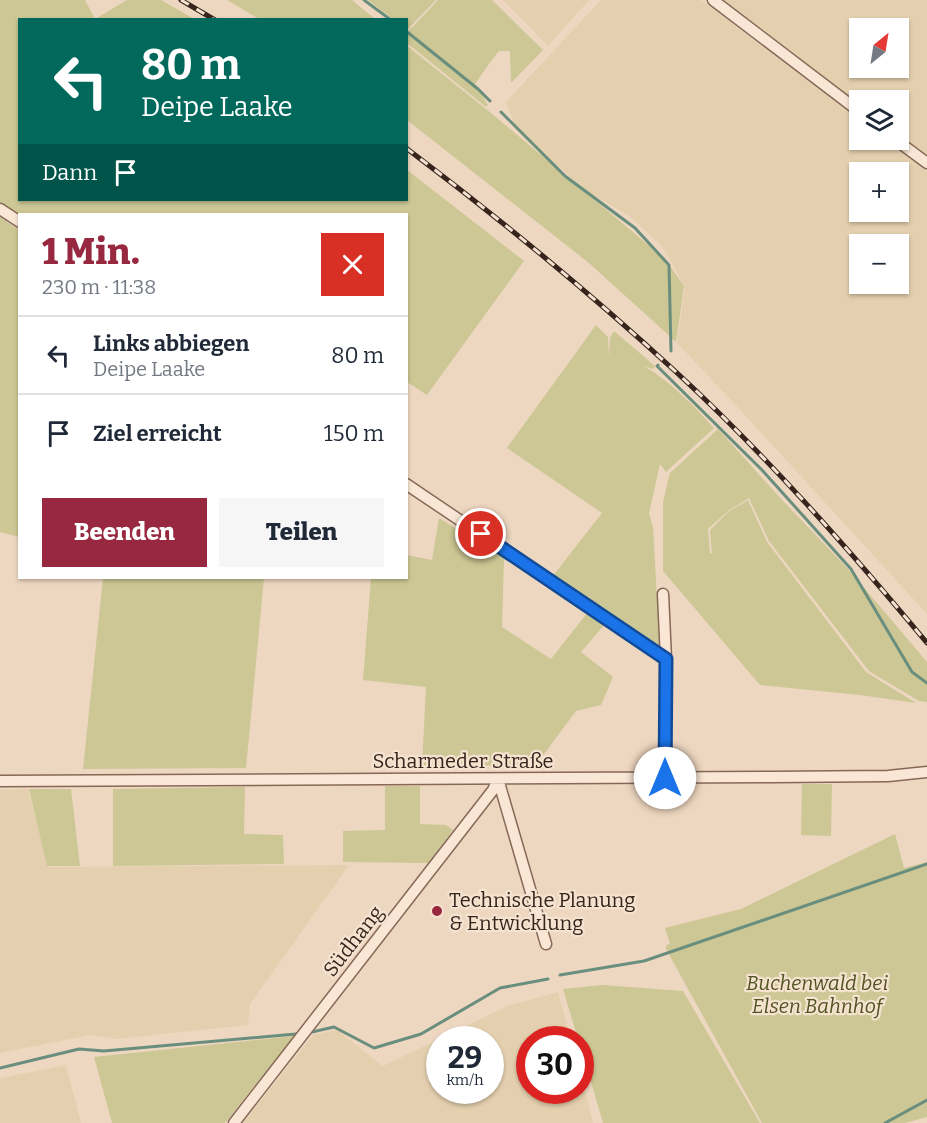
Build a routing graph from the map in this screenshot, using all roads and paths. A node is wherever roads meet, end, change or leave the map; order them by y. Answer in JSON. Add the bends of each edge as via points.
{"nodes":[{"id":1,"x":713,"y":0,"type":"edge"},
{"id":2,"x":849,"y":104,"type":"edge"},
{"id":3,"x":909,"y":150,"type":"edge"},
{"id":4,"x":927,"y":163,"type":"edge"},
{"id":5,"x":0,"y":209,"type":"edge"},
{"id":6,"x":18,"y":221,"type":"edge"},
{"id":7,"x":408,"y":485,"type":"edge"},
{"id":8,"x":663,"y":594,"type":"dead end"},
{"id":9,"x":666,"y":659,"type":"junction"},
{"id":10,"x":927,"y":772,"type":"edge"},
{"id":11,"x":665,"y":778,"type":"junction"},
{"id":12,"x":498,"y":779,"type":"junction"},
{"id":13,"x":0,"y":781,"type":"edge"},
{"id":14,"x":546,"y":944,"type":"dead end"},
{"id":15,"x":234,"y":1123,"type":"edge"}],
"edges":[{"from":1,"to":2,"type":"street"},
{"from":3,"to":4,"type":"street"},
{"from":5,"to":6,"type":"street"},
{"from":7,"to":9,"type":"street"},
{"from":8,"to":9,"type":"street"},
{"from":9,"to":11,"type":"street"},
{"from":10,"to":11,"type":"street","name":"Scharmeder Straße","via":[[888,776]]},
{"from":11,"to":12,"type":"street","name":"Scharmeder Straße"},
{"from":12,"to":13,"type":"street","name":"Scharmeder Straße"},
{"from":12,"to":14,"type":"street"},
{"from":12,"to":15,"type":"street","name":"Südhang"}]}
